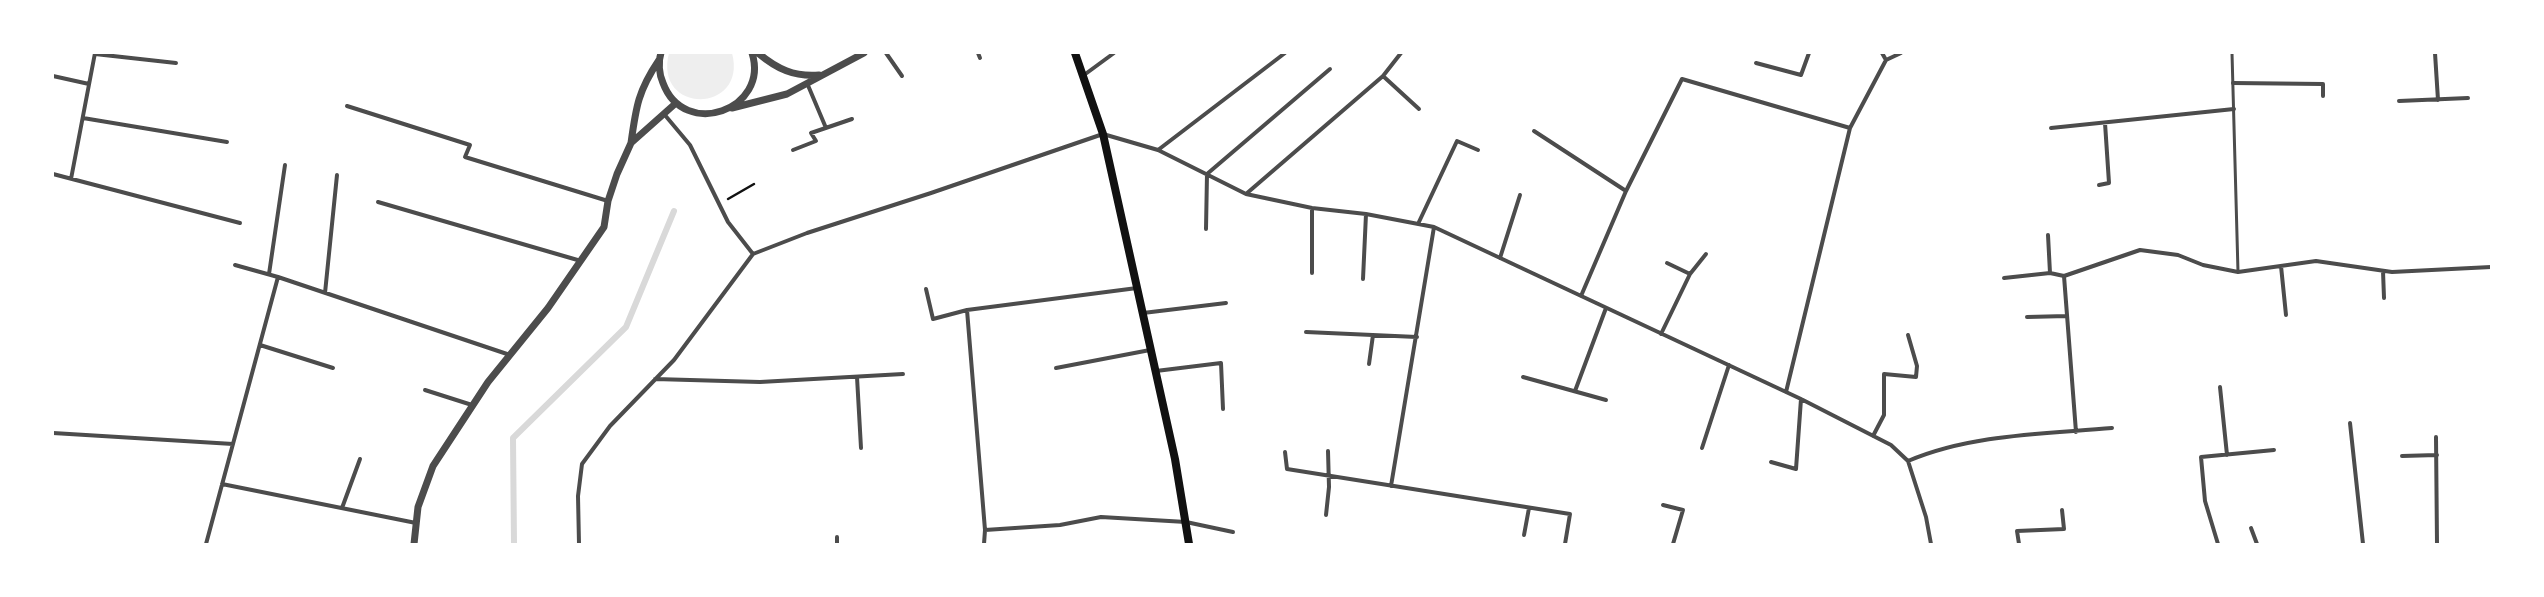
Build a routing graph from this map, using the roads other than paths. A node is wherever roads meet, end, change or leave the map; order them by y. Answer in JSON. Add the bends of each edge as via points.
{"nodes":[{"id":1,"x":95,"y":53,"type":"edge"},
{"id":2,"x":752,"y":53,"type":"edge"},
{"id":3,"x":758,"y":53,"type":"edge"},
{"id":4,"x":864,"y":53,"type":"edge"},
{"id":5,"x":886,"y":53,"type":"edge"},
{"id":6,"x":978,"y":53,"type":"edge"},
{"id":7,"x":1075,"y":53,"type":"edge"},
{"id":8,"x":1114,"y":53,"type":"edge"},
{"id":9,"x":1285,"y":53,"type":"edge"},
{"id":10,"x":1401,"y":53,"type":"edge"},
{"id":11,"x":1808,"y":53,"type":"edge"},
{"id":12,"x":1882,"y":53,"type":"edge"},
{"id":13,"x":1901,"y":53,"type":"edge"},
{"id":14,"x":2232,"y":53,"type":"edge"},
{"id":15,"x":2434,"y":53,"type":"edge"},
{"id":16,"x":660,"y":56,"type":"edge"},
{"id":17,"x":980,"y":58,"type":"dead end"},
{"id":18,"x":1886,"y":60,"type":"junction"},
{"id":19,"x":176,"y":63,"type":"dead end"},
{"id":20,"x":1756,"y":63,"type":"dead end"},
{"id":21,"x":1330,"y":70,"type":"dead end"},
{"id":22,"x":1084,"y":74,"type":"junction"},
{"id":23,"x":822,"y":75,"type":"junction"},
{"id":24,"x":53,"y":76,"type":"edge"},
{"id":25,"x":902,"y":76,"type":"dead end"},
{"id":26,"x":1383,"y":76,"type":"junction"},
{"id":27,"x":807,"y":83,"type":"junction"},
{"id":28,"x":89,"y":84,"type":"junction"},
{"id":29,"x":2233,"y":84,"type":"junction"},
{"id":30,"x":2323,"y":96,"type":"dead end"},
{"id":31,"x":2468,"y":98,"type":"dead end"},
{"id":32,"x":2438,"y":100,"type":"junction"},
{"id":33,"x":2399,"y":101,"type":"dead end"},
{"id":34,"x":676,"y":103,"type":"junction"},
{"id":35,"x":347,"y":106,"type":"dead end"},
{"id":36,"x":730,"y":108,"type":"junction"},
{"id":37,"x":1419,"y":109,"type":"dead end"},
{"id":38,"x":2234,"y":109,"type":"junction"},
{"id":39,"x":664,"y":114,"type":"junction"},
{"id":40,"x":83,"y":118,"type":"junction"},
{"id":41,"x":852,"y":119,"type":"dead end"},
{"id":42,"x":2105,"y":123,"type":"junction"},
{"id":43,"x":826,"y":128,"type":"junction"},
{"id":44,"x":1850,"y":128,"type":"junction"},
{"id":45,"x":2051,"y":128,"type":"dead end"},
{"id":46,"x":1534,"y":131,"type":"dead end"},
{"id":47,"x":1103,"y":134,"type":"junction"},
{"id":48,"x":227,"y":142,"type":"dead end"},
{"id":49,"x":631,"y":143,"type":"junction"},
{"id":50,"x":793,"y":150,"type":"dead end"},
{"id":51,"x":1158,"y":150,"type":"junction"},
{"id":52,"x":1478,"y":150,"type":"dead end"},
{"id":53,"x":285,"y":165,"type":"dead end"},
{"id":54,"x":53,"y":174,"type":"edge"},
{"id":55,"x":1207,"y":174,"type":"junction"},
{"id":56,"x":337,"y":175,"type":"dead end"},
{"id":57,"x":71,"y":179,"type":"junction"},
{"id":58,"x":2098,"y":185,"type":"dead end"},
{"id":59,"x":1626,"y":191,"type":"junction"},
{"id":60,"x":1246,"y":194,"type":"junction"},
{"id":61,"x":1520,"y":195,"type":"dead end"},
{"id":62,"x":608,"y":201,"type":"junction"},
{"id":63,"x":378,"y":202,"type":"dead end"},
{"id":64,"x":1312,"y":208,"type":"junction"},
{"id":65,"x":1366,"y":214,"type":"junction"},
{"id":66,"x":240,"y":223,"type":"dead end"},
{"id":67,"x":1418,"y":224,"type":"junction"},
{"id":68,"x":1434,"y":226,"type":"junction"},
{"id":69,"x":1206,"y":229,"type":"dead end"},
{"id":70,"x":2048,"y":235,"type":"dead end"},
{"id":71,"x":753,"y":254,"type":"junction"},
{"id":72,"x":1706,"y":254,"type":"dead end"},
{"id":73,"x":1500,"y":258,"type":"junction"},
{"id":74,"x":582,"y":261,"type":"junction"},
{"id":75,"x":1667,"y":263,"type":"dead end"},
{"id":76,"x":235,"y":265,"type":"dead end"},
{"id":77,"x":2281,"y":266,"type":"junction"},
{"id":78,"x":2491,"y":267,"type":"edge"},
{"id":79,"x":2383,"y":271,"type":"junction"},
{"id":80,"x":2238,"y":272,"type":"junction"},
{"id":81,"x":1312,"y":273,"type":"dead end"},
{"id":82,"x":2050,"y":273,"type":"junction"},
{"id":83,"x":269,"y":274,"type":"junction"},
{"id":84,"x":1690,"y":274,"type":"junction"},
{"id":85,"x":278,"y":276,"type":"junction"},
{"id":86,"x":2064,"y":276,"type":"junction"},
{"id":87,"x":2004,"y":278,"type":"dead end"},
{"id":88,"x":1363,"y":279,"type":"dead end"},
{"id":89,"x":926,"y":288,"type":"dead end"},
{"id":90,"x":1137,"y":288,"type":"junction"},
{"id":91,"x":325,"y":292,"type":"junction"},
{"id":92,"x":1581,"y":296,"type":"junction"},
{"id":93,"x":2384,"y":298,"type":"dead end"},
{"id":94,"x":1226,"y":303,"type":"dead end"},
{"id":95,"x":1606,"y":308,"type":"junction"},
{"id":96,"x":967,"y":310,"type":"junction"},
{"id":97,"x":1142,"y":313,"type":"junction"},
{"id":98,"x":2286,"y":315,"type":"dead end"},
{"id":99,"x":2067,"y":316,"type":"junction"},
{"id":100,"x":2027,"y":317,"type":"dead end"},
{"id":101,"x":1306,"y":332,"type":"dead end"},
{"id":102,"x":1662,"y":334,"type":"junction"},
{"id":103,"x":1373,"y":335,"type":"junction"},
{"id":104,"x":1908,"y":335,"type":"dead end"},
{"id":105,"x":1417,"y":337,"type":"junction"},
{"id":106,"x":260,"y":345,"type":"junction"},
{"id":107,"x":1151,"y":350,"type":"junction"},
{"id":108,"x":510,"y":355,"type":"junction"},
{"id":109,"x":1369,"y":364,"type":"dead end"},
{"id":110,"x":1729,"y":365,"type":"junction"},
{"id":111,"x":334,"y":368,"type":"dead end"},
{"id":112,"x":1056,"y":368,"type":"dead end"},
{"id":113,"x":1155,"y":371,"type":"junction"},
{"id":114,"x":903,"y":374,"type":"dead end"},
{"id":115,"x":858,"y":377,"type":"junction"},
{"id":116,"x":1523,"y":377,"type":"dead end"},
{"id":117,"x":655,"y":379,"type":"junction"},
{"id":118,"x":2220,"y":387,"type":"dead end"},
{"id":119,"x":425,"y":390,"type":"dead end"},
{"id":120,"x":1575,"y":391,"type":"junction"},
{"id":121,"x":1786,"y":392,"type":"junction"},
{"id":122,"x":1801,"y":399,"type":"junction"},
{"id":123,"x":1606,"y":400,"type":"dead end"},
{"id":124,"x":472,"y":405,"type":"junction"},
{"id":125,"x":1223,"y":409,"type":"dead end"},
{"id":126,"x":2350,"y":423,"type":"dead end"},
{"id":127,"x":2112,"y":428,"type":"dead end"},
{"id":128,"x":2076,"y":432,"type":"junction"},
{"id":129,"x":53,"y":433,"type":"edge"},
{"id":130,"x":1873,"y":436,"type":"junction"},
{"id":131,"x":2436,"y":437,"type":"dead end"},
{"id":132,"x":233,"y":444,"type":"junction"},
{"id":133,"x":861,"y":448,"type":"dead end"},
{"id":134,"x":1702,"y":448,"type":"dead end"},
{"id":135,"x":2274,"y":450,"type":"dead end"},
{"id":136,"x":1328,"y":451,"type":"dead end"},
{"id":137,"x":1285,"y":452,"type":"dead end"},
{"id":138,"x":2227,"y":455,"type":"junction"},
{"id":139,"x":2436,"y":455,"type":"junction"},
{"id":140,"x":2402,"y":456,"type":"dead end"},
{"id":141,"x":360,"y":459,"type":"dead end"},
{"id":142,"x":1908,"y":461,"type":"junction"},
{"id":143,"x":1771,"y":462,"type":"dead end"},
{"id":144,"x":1327,"y":476,"type":"junction"},
{"id":145,"x":222,"y":484,"type":"junction"},
{"id":146,"x":1391,"y":486,"type":"junction"},
{"id":147,"x":1663,"y":505,"type":"dead end"},
{"id":148,"x":342,"y":508,"type":"junction"},
{"id":149,"x":1529,"y":508,"type":"junction"},
{"id":150,"x":2062,"y":510,"type":"dead end"},
{"id":151,"x":1326,"y":515,"type":"dead end"},
{"id":152,"x":1186,"y":522,"type":"junction"},
{"id":153,"x":416,"y":523,"type":"junction"},
{"id":154,"x":2250,"y":528,"type":"dead end"},
{"id":155,"x":985,"y":530,"type":"junction"},
{"id":156,"x":1233,"y":532,"type":"dead end"},
{"id":157,"x":1524,"y":535,"type":"dead end"},
{"id":158,"x":837,"y":537,"type":"dead end"},
{"id":159,"x":206,"y":544,"type":"edge"},
{"id":160,"x":414,"y":544,"type":"edge"},
{"id":161,"x":578,"y":544,"type":"edge"},
{"id":162,"x":837,"y":544,"type":"edge"},
{"id":163,"x":984,"y":544,"type":"edge"},
{"id":164,"x":1188,"y":544,"type":"edge"},
{"id":165,"x":1565,"y":544,"type":"edge"},
{"id":166,"x":1673,"y":544,"type":"edge"},
{"id":167,"x":1931,"y":544,"type":"edge"},
{"id":168,"x":2019,"y":544,"type":"edge"},
{"id":169,"x":2218,"y":544,"type":"edge"},
{"id":170,"x":2257,"y":544,"type":"edge"},
{"id":171,"x":2363,"y":544,"type":"edge"},
{"id":172,"x":2436,"y":544,"type":"edge"}],
"edges":[{"from":1,"to":19,"type":"street"},
{"from":1,"to":28,"type":"street"},
{"from":2,"to":36,"type":"street","via":[[754,74],[750,88],[742,99]]},
{"from":3,"to":23,"type":"street","via":[[772,65],[786,72],[803,76]]},
{"from":4,"to":23,"type":"street"},
{"from":5,"to":25,"type":"street"},
{"from":6,"to":17,"type":"street"},
{"from":7,"to":22,"type":"main road"},
{"from":8,"to":22,"type":"street"},
{"from":9,"to":51,"type":"street"},
{"from":10,"to":26,"type":"street"},
{"from":11,"to":20,"type":"street","via":[[1801,76]]},
{"from":12,"to":18,"type":"street"},
{"from":13,"to":18,"type":"street"},
{"from":14,"to":29,"type":"lane"},
{"from":15,"to":32,"type":"street"},
{"from":16,"to":34,"type":"street","via":[[660,76],[666,91]]},
{"from":16,"to":49,"type":"street","via":[[636,101]]},
{"from":18,"to":44,"type":"street"},
{"from":21,"to":55,"type":"street"},
{"from":22,"to":47,"type":"main road"},
{"from":23,"to":27,"type":"street"},
{"from":24,"to":28,"type":"street"},
{"from":26,"to":37,"type":"street"},
{"from":26,"to":60,"type":"street"},
{"from":27,"to":36,"type":"street","via":[[787,94]]},
{"from":27,"to":43,"type":"street"},
{"from":28,"to":40,"type":"street"},
{"from":29,"to":30,"type":"street","via":[[2323,84]]},
{"from":29,"to":38,"type":"lane"},
{"from":31,"to":32,"type":"street"},
{"from":32,"to":33,"type":"street"},
{"from":34,"to":36,"type":"street","via":[[688,111],[702,114],[717,113]]},
{"from":34,"to":39,"type":"street"},
{"from":35,"to":62,"type":"street","via":[[470,145],[465,157]]},
{"from":38,"to":42,"type":"street"},
{"from":38,"to":80,"type":"lane"},
{"from":39,"to":49,"type":"street"},
{"from":39,"to":71,"type":"street","via":[[690,145],[728,222]]},
{"from":40,"to":48,"type":"street"},
{"from":40,"to":57,"type":"street"},
{"from":41,"to":43,"type":"street"},
{"from":42,"to":45,"type":"street"},
{"from":42,"to":58,"type":"street","via":[[2109,183]]},
{"from":43,"to":50,"type":"street","via":[[811,133],[816,141]]},
{"from":44,"to":59,"type":"street","via":[[1682,79]]},
{"from":44,"to":121,"type":"street"},
{"from":46,"to":59,"type":"street"},
{"from":47,"to":51,"type":"street"},
{"from":47,"to":71,"type":"street","via":[[807,233]]},
{"from":47,"to":90,"type":"main road"},
{"from":49,"to":62,"type":"street"},
{"from":51,"to":55,"type":"street"},
{"from":52,"to":67,"type":"street","via":[[1457,141]]},
{"from":53,"to":83,"type":"street"},
{"from":54,"to":57,"type":"street"},
{"from":55,"to":60,"type":"street"},
{"from":55,"to":69,"type":"street"},
{"from":56,"to":91,"type":"street"},
{"from":57,"to":66,"type":"street"},
{"from":59,"to":92,"type":"street"},
{"from":60,"to":64,"type":"street"},
{"from":61,"to":73,"type":"street"},
{"from":62,"to":74,"type":"street","via":[[604,227]]},
{"from":63,"to":74,"type":"street"},
{"from":64,"to":65,"type":"street"},
{"from":64,"to":81,"type":"street"},
{"from":65,"to":67,"type":"street"},
{"from":65,"to":88,"type":"street"},
{"from":67,"to":68,"type":"street"},
{"from":68,"to":73,"type":"street"},
{"from":68,"to":105,"type":"street"},
{"from":70,"to":82,"type":"street"},
{"from":71,"to":117,"type":"street","via":[[674,360]]},
{"from":72,"to":84,"type":"street"},
{"from":73,"to":92,"type":"street"},
{"from":74,"to":108,"type":"street"},
{"from":75,"to":84,"type":"street"},
{"from":76,"to":83,"type":"street"},
{"from":77,"to":79,"type":"street","via":[[2316,262]]},
{"from":77,"to":80,"type":"street"},
{"from":77,"to":98,"type":"street"},
{"from":78,"to":79,"type":"street"},
{"from":79,"to":93,"type":"street"},
{"from":80,"to":86,"type":"street","via":[[2203,265],[2178,255],[2140,250]]},
{"from":82,"to":86,"type":"street"},
{"from":82,"to":87,"type":"street"},
{"from":83,"to":85,"type":"street"},
{"from":84,"to":102,"type":"street"},
{"from":85,"to":91,"type":"street"},
{"from":85,"to":106,"type":"street"},
{"from":86,"to":99,"type":"street"},
{"from":89,"to":96,"type":"street","via":[[933,319]]},
{"from":90,"to":96,"type":"street"},
{"from":90,"to":97,"type":"main road"},
{"from":91,"to":108,"type":"street"},
{"from":92,"to":95,"type":"street"},
{"from":94,"to":97,"type":"street"},
{"from":95,"to":102,"type":"street"},
{"from":95,"to":120,"type":"street"},
{"from":96,"to":155,"type":"street"},
{"from":97,"to":107,"type":"main road"},
{"from":99,"to":100,"type":"street"},
{"from":99,"to":128,"type":"street"},
{"from":101,"to":103,"type":"street"},
{"from":102,"to":110,"type":"street"},
{"from":103,"to":105,"type":"street"},
{"from":103,"to":109,"type":"street"},
{"from":104,"to":130,"type":"street","via":[[1916,366],[1916,377],[1884,374],[1884,415]]},
{"from":105,"to":146,"type":"street"},
{"from":106,"to":111,"type":"street"},
{"from":106,"to":132,"type":"street"},
{"from":107,"to":112,"type":"street"},
{"from":107,"to":113,"type":"main road"},
{"from":108,"to":124,"type":"street"},
{"from":110,"to":121,"type":"street"},
{"from":110,"to":134,"type":"street"},
{"from":113,"to":125,"type":"street","via":[[1221,363]]},
{"from":113,"to":152,"type":"main road"},
{"from":114,"to":115,"type":"street"},
{"from":115,"to":117,"type":"street","via":[[760,382]]},
{"from":115,"to":133,"type":"street"},
{"from":116,"to":120,"type":"street"},
{"from":117,"to":161,"type":"street","via":[[610,426],[582,464],[578,496]]},
{"from":118,"to":138,"type":"street"},
{"from":119,"to":124,"type":"street"},
{"from":120,"to":123,"type":"street"},
{"from":121,"to":122,"type":"street"},
{"from":122,"to":130,"type":"street"},
{"from":122,"to":143,"type":"street","via":[[1796,469]]},
{"from":124,"to":153,"type":"street","via":[[433,466],[418,507]]},
{"from":126,"to":171,"type":"street"},
{"from":127,"to":128,"type":"street"},
{"from":128,"to":142,"type":"street","via":[[1977,441],[1928,452]]},
{"from":129,"to":132,"type":"street"},
{"from":130,"to":142,"type":"street","via":[[1891,445]]},
{"from":131,"to":139,"type":"street"},
{"from":132,"to":145,"type":"street"},
{"from":135,"to":138,"type":"street"},
{"from":136,"to":144,"type":"street"},
{"from":137,"to":144,"type":"street","via":[[1287,469]]},
{"from":138,"to":169,"type":"street","via":[[2200,457],[2205,501]]},
{"from":139,"to":140,"type":"street"},
{"from":139,"to":172,"type":"street"},
{"from":141,"to":148,"type":"street"},
{"from":142,"to":167,"type":"street","via":[[1926,517]]},
{"from":144,"to":146,"type":"street"},
{"from":144,"to":151,"type":"street","via":[[1329,487]]},
{"from":145,"to":148,"type":"street"},
{"from":145,"to":159,"type":"street"},
{"from":146,"to":149,"type":"street"},
{"from":147,"to":166,"type":"street","via":[[1683,510]]},
{"from":148,"to":153,"type":"street"},
{"from":149,"to":157,"type":"street"},
{"from":149,"to":165,"type":"street","via":[[1570,514]]},
{"from":150,"to":168,"type":"street","via":[[2064,529],[2017,531]]},
{"from":152,"to":155,"type":"street","via":[[1101,518],[1060,525]]},
{"from":152,"to":156,"type":"street"},
{"from":152,"to":164,"type":"main road"},
{"from":153,"to":160,"type":"street"},
{"from":154,"to":170,"type":"street"},
{"from":155,"to":163,"type":"street"},
{"from":158,"to":162,"type":"street"}]}
